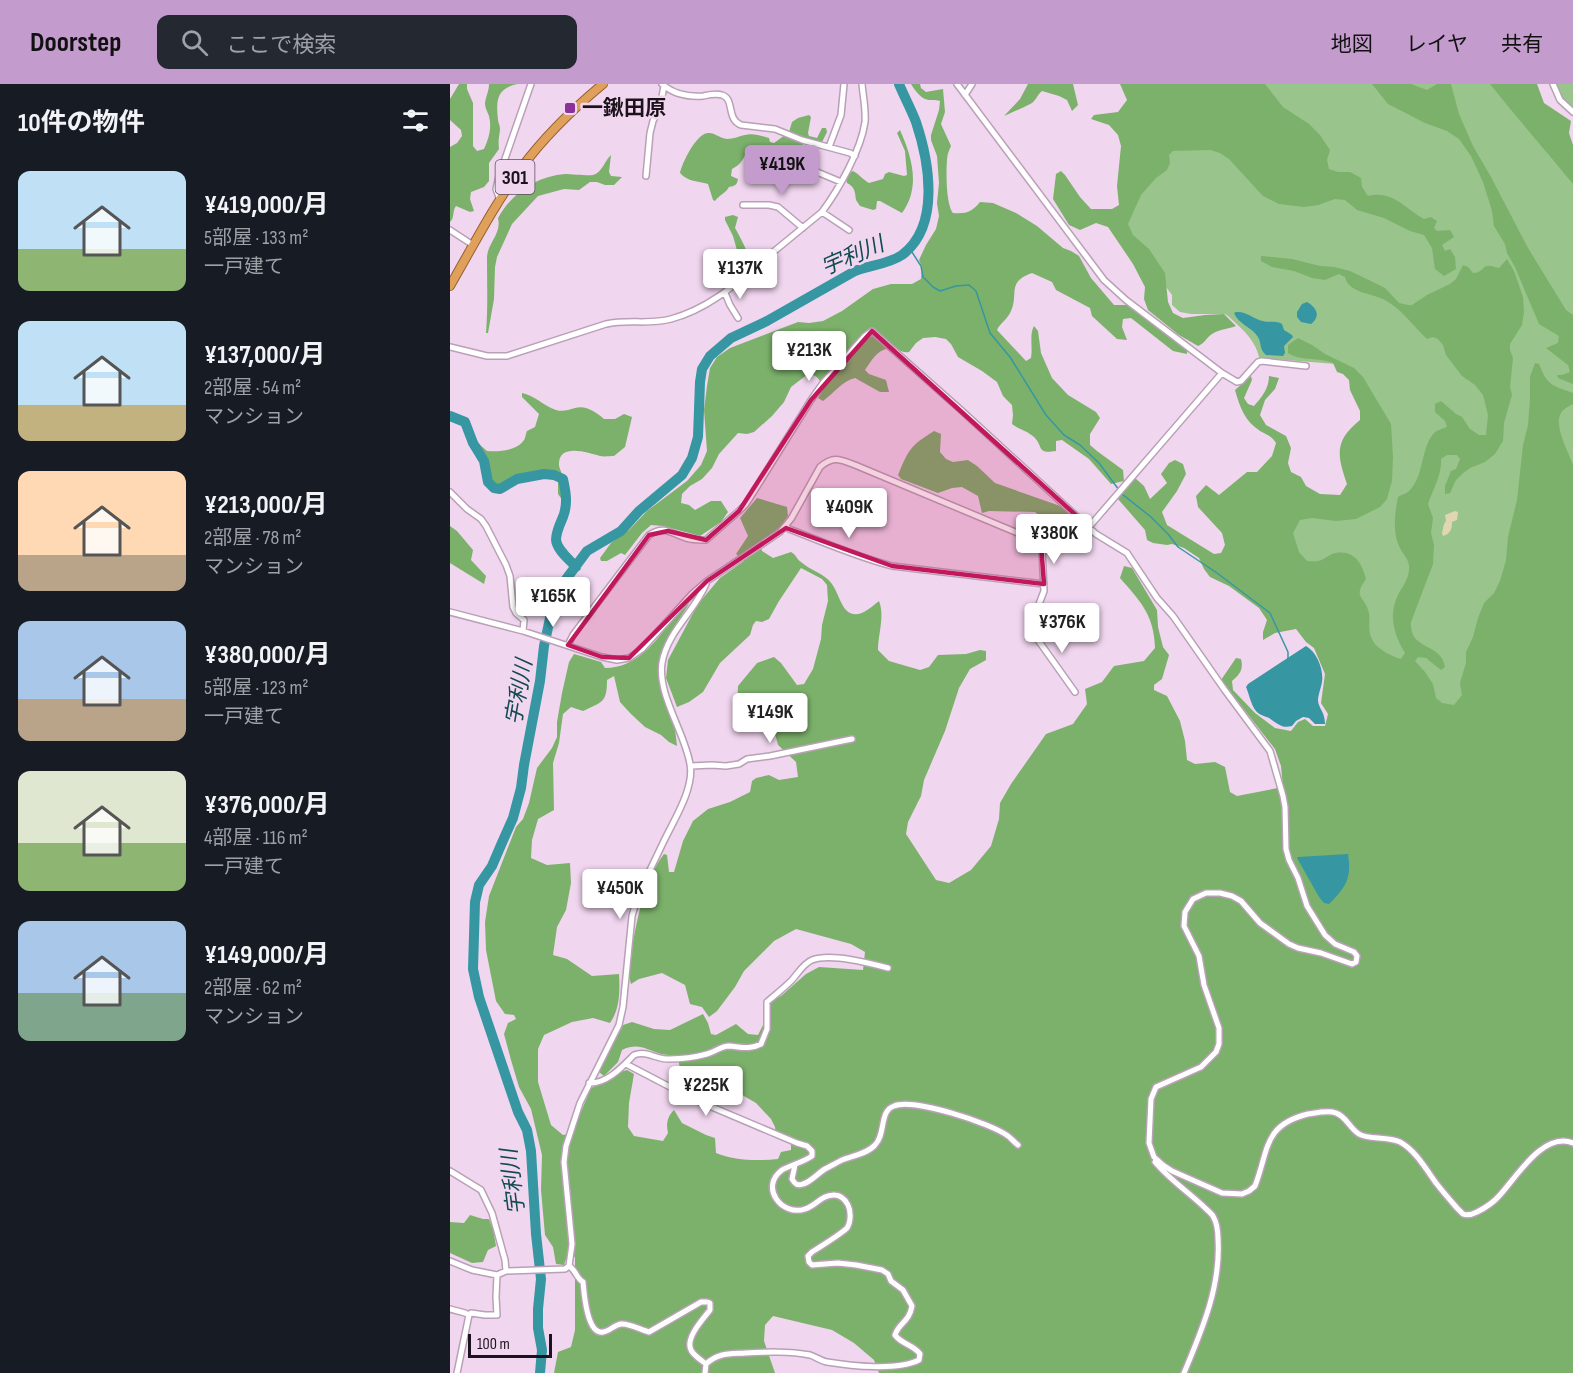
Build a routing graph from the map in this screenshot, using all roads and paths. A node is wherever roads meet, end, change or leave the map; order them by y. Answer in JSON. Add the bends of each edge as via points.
{"nodes":[{"id":1,"x":531,"y":84,"type":"edge"},
{"id":2,"x":603,"y":84,"type":"edge"},
{"id":3,"x":844,"y":84,"type":"edge"},
{"id":4,"x":862,"y":84,"type":"edge"},
{"id":5,"x":957,"y":84,"type":"edge"},
{"id":6,"x":972,"y":84,"type":"edge"},
{"id":7,"x":1553,"y":84,"type":"edge"},
{"id":8,"x":663,"y":85,"type":"edge"},
{"id":9,"x":965,"y":95,"type":"junction"},
{"id":10,"x":1573,"y":112,"type":"edge"},
{"id":11,"x":829,"y":147,"type":"junction"},
{"id":12,"x":855,"y":156,"type":"junction"},
{"id":13,"x":778,"y":161,"type":"dead end"},
{"id":14,"x":646,"y":176,"type":"dead end"},
{"id":15,"x":841,"y":182,"type":"junction"},
{"id":16,"x":500,"y":200,"type":"junction"},
{"id":17,"x":743,"y":205,"type":"dead end"},
{"id":18,"x":822,"y":212,"type":"junction"},
{"id":19,"x":803,"y":228,"type":"junction"},
{"id":20,"x":450,"y":230,"type":"edge"},
{"id":21,"x":849,"y":230,"type":"dead end"},
{"id":22,"x":472,"y":245,"type":"junction"},
{"id":23,"x":450,"y":286,"type":"edge"},
{"id":24,"x":725,"y":293,"type":"junction"},
{"id":25,"x":738,"y":318,"type":"dead end"},
{"id":26,"x":450,"y":347,"type":"edge"},
{"id":27,"x":1306,"y":366,"type":"dead end"},
{"id":28,"x":1222,"y":373,"type":"junction"},
{"id":29,"x":450,"y":492,"type":"edge"},
{"id":30,"x":786,"y":526,"type":"junction"},
{"id":31,"x":1089,"y":527,"type":"junction"},
{"id":32,"x":1044,"y":544,"type":"junction"},
{"id":33,"x":708,"y":581,"type":"junction"},
{"id":34,"x":1044,"y":584,"type":"junction"},
{"id":35,"x":450,"y":612,"type":"edge"},
{"id":36,"x":523,"y":631,"type":"junction"},
{"id":37,"x":567,"y":645,"type":"junction"},
{"id":38,"x":1075,"y":692,"type":"dead end"},
{"id":39,"x":852,"y":739,"type":"dead end"},
{"id":40,"x":691,"y":766,"type":"junction"},
{"id":41,"x":888,"y":968,"type":"dead end"},
{"id":42,"x":626,"y":1064,"type":"junction"},
{"id":43,"x":589,"y":1083,"type":"junction"},
{"id":44,"x":1573,"y":1143,"type":"edge"},
{"id":45,"x":1018,"y":1145,"type":"dead end"},
{"id":46,"x":1154,"y":1157,"type":"junction"},
{"id":47,"x":795,"y":1165,"type":"junction"},
{"id":48,"x":450,"y":1171,"type":"edge"},
{"id":49,"x":450,"y":1261,"type":"edge"},
{"id":50,"x":569,"y":1266,"type":"junction"},
{"id":51,"x":506,"y":1271,"type":"junction"},
{"id":52,"x":497,"y":1275,"type":"junction"},
{"id":53,"x":450,"y":1309,"type":"edge"},
{"id":54,"x":469,"y":1315,"type":"junction"},
{"id":55,"x":706,"y":1364,"type":"junction"},
{"id":56,"x":457,"y":1373,"type":"edge"},
{"id":57,"x":705,"y":1373,"type":"edge"},
{"id":58,"x":1184,"y":1373,"type":"edge"}],
"edges":[{"from":1,"to":16,"type":"street","via":[[499,176],[496,189]]},
{"from":2,"to":16,"type":"highway","number":"301","via":[[545,139]]},
{"from":3,"to":11,"type":"street","via":[[841,115]]},
{"from":4,"to":12,"type":"street","via":[[865,123]]},
{"from":5,"to":9,"type":"street"},
{"from":6,"to":9,"type":"street"},
{"from":7,"to":10,"type":"street","via":[[1560,100]]},
{"from":8,"to":11,"type":"street","via":[[684,95],[726,96],[735,123],[775,129]]},
{"from":8,"to":14,"type":"street","via":[[650,133]]},
{"from":9,"to":28,"type":"street","via":[[1104,280]]},
{"from":11,"to":12,"type":"street"},
{"from":12,"to":15,"type":"street"},
{"from":13,"to":15,"type":"street"},
{"from":15,"to":18,"type":"street"},
{"from":16,"to":22,"type":"highway","number":"301"},
{"from":17,"to":19,"type":"street","via":[[778,207]]},
{"from":18,"to":19,"type":"street"},
{"from":18,"to":21,"type":"street"},
{"from":19,"to":24,"type":"street"},
{"from":20,"to":22,"type":"street"},
{"from":22,"to":23,"type":"highway","number":"301"},
{"from":24,"to":25,"type":"street"},
{"from":24,"to":26,"type":"street","via":[[673,318],[606,324],[507,356],[487,356]]},
{"from":27,"to":28,"type":"street","via":[[1262,361],[1236,382]]},
{"from":28,"to":31,"type":"street"},
{"from":29,"to":36,"type":"street","via":[[482,519],[495,542],[510,576],[513,607],[524,620]]},
{"from":30,"to":32,"type":"street","via":[[820,467],[836,459]]},
{"from":30,"to":33,"type":"street"},
{"from":30,"to":34,"type":"street","via":[[892,566]]},
{"from":31,"to":32,"type":"street","via":[[1066,546]]},
{"from":31,"to":37,"type":"street","via":[[872,331],[811,400],[739,511],[706,540],[657,530],[649,535]]},
{"from":31,"to":46,"type":"street","via":[[1127,553],[1267,747],[1283,796],[1286,849],[1307,906],[1325,935],[1358,956],[1352,964],[1289,944],[1232,896],[1206,893],[1193,900],[1185,912],[1184,926],[1199,956],[1219,1028],[1219,1044],[1201,1067],[1161,1084],[1153,1092],[1149,1143]]},
{"from":32,"to":34,"type":"street"},
{"from":33,"to":37,"type":"street","via":[[629,658],[602,657]]},
{"from":33,"to":40,"type":"street","via":[[669,643],[662,667],[665,690]]},
{"from":34,"to":38,"type":"street","via":[[1031,625]]},
{"from":35,"to":36,"type":"street"},
{"from":36,"to":37,"type":"street"},
{"from":39,"to":40,"type":"street","via":[[747,759],[739,764]]},
{"from":40,"to":43,"type":"street","via":[[689,785],[634,906],[621,1017]]},
{"from":41,"to":42,"type":"street","via":[[861,961],[812,960],[767,1002],[767,1029],[761,1044],[721,1047],[709,1053],[670,1059],[640,1053]]},
{"from":42,"to":43,"type":"street","via":[[606,1079]]},
{"from":42,"to":47,"type":"street","via":[[693,1099],[809,1147],[812,1156]]},
{"from":43,"to":50,"type":"street","via":[[564,1162],[572,1244]]},
{"from":44,"to":46,"type":"street","via":[[1560,1140],[1549,1144],[1526,1164],[1500,1196],[1468,1215],[1463,1214],[1402,1143],[1364,1137],[1337,1113],[1310,1114],[1283,1124],[1270,1141],[1255,1186],[1242,1194],[1222,1193],[1172,1171]]},
{"from":45,"to":47,"type":"street","via":[[978,1120],[929,1107],[898,1104],[887,1111],[881,1136],[868,1150],[822,1170],[802,1185],[792,1179]]},
{"from":46,"to":58,"type":"street","via":[[1167,1175],[1213,1216],[1217,1226],[1216,1281]]},
{"from":47,"to":55,"type":"street","via":[[782,1170],[773,1183],[775,1199],[784,1207],[804,1210],[825,1196],[838,1195],[850,1211],[847,1228],[812,1252],[809,1262],[856,1264],[888,1274],[912,1306],[909,1318],[895,1335],[921,1357],[910,1364],[885,1367],[824,1361],[812,1356],[756,1353],[719,1355]]},
{"from":48,"to":51,"type":"street","via":[[481,1190],[492,1213]]},
{"from":49,"to":52,"type":"street"},
{"from":50,"to":51,"type":"street"},
{"from":50,"to":55,"type":"street","via":[[583,1282],[589,1318],[600,1332],[620,1324],[649,1332],[701,1302],[710,1303],[710,1310],[689,1343],[693,1353]]},
{"from":51,"to":52,"type":"street"},
{"from":52,"to":54,"type":"street","via":[[497,1315]]},
{"from":53,"to":54,"type":"street"},
{"from":54,"to":56,"type":"street"},
{"from":55,"to":57,"type":"street"}]}
